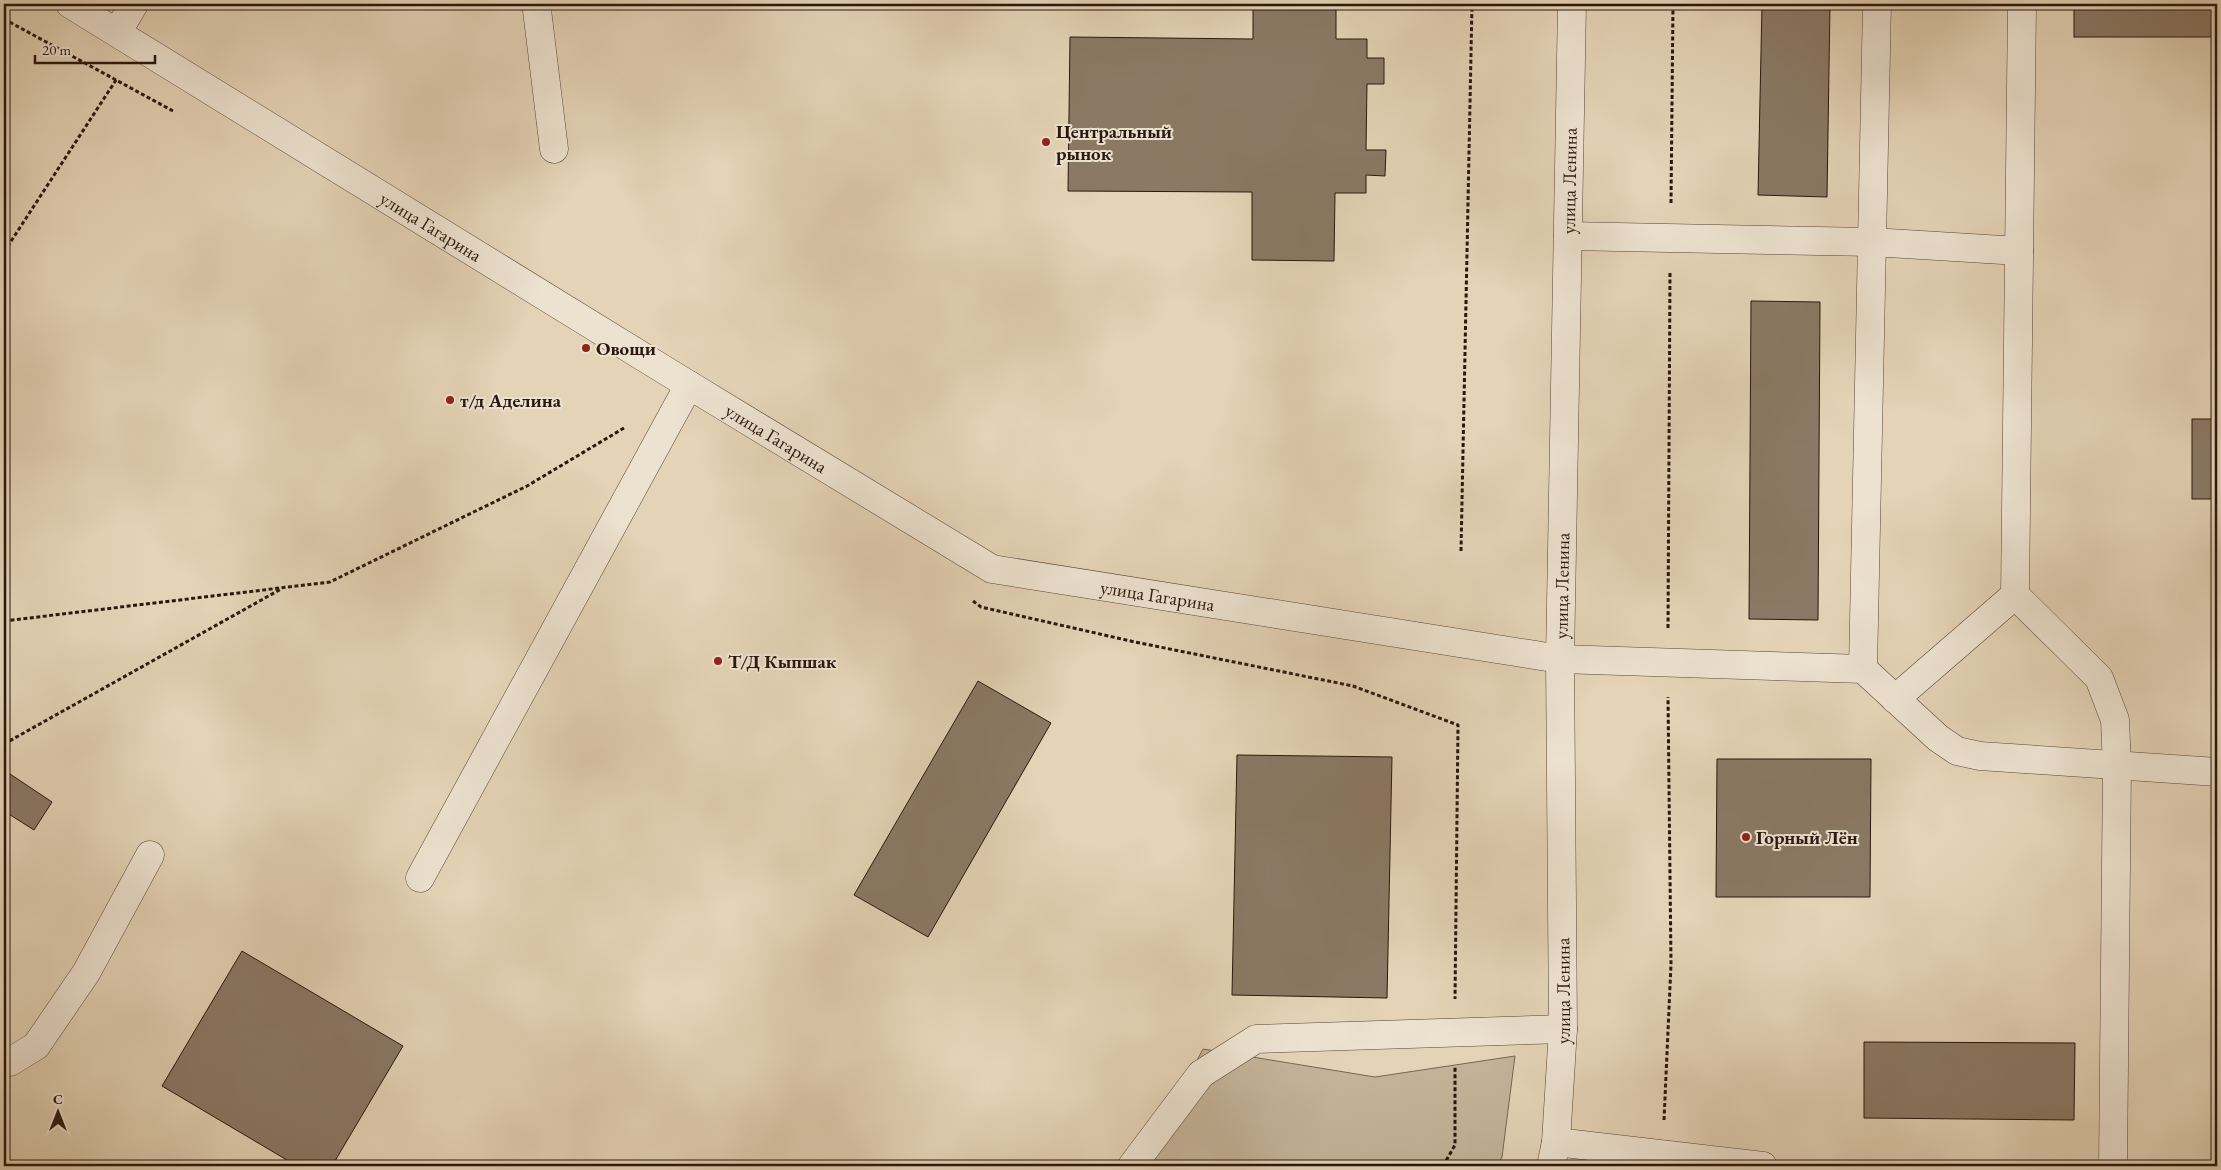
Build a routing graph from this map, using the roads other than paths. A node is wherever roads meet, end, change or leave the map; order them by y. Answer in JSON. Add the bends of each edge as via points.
{"nodes":[{"id":1,"x":70,"y":4,"type":"edge"},
{"id":2,"x":134,"y":4,"type":"edge"},
{"id":3,"x":538,"y":4,"type":"edge"},
{"id":4,"x":1572,"y":4,"type":"edge"},
{"id":5,"x":1877,"y":4,"type":"edge"},
{"id":6,"x":2022,"y":4,"type":"edge"},
{"id":7,"x":118,"y":31,"type":"junction"},
{"id":8,"x":554,"y":149,"type":"dead end"},
{"id":9,"x":1568,"y":236,"type":"junction"},
{"id":10,"x":1872,"y":242,"type":"junction"},
{"id":11,"x":2019,"y":251,"type":"junction"},
{"id":12,"x":688,"y":385,"type":"junction"},
{"id":13,"x":2015,"y":595,"type":"junction"},
{"id":14,"x":1560,"y":659,"type":"junction"},
{"id":15,"x":1863,"y":669,"type":"junction"},
{"id":16,"x":1895,"y":698,"type":"junction"},
{"id":17,"x":2117,"y":765,"type":"junction"},
{"id":18,"x":2217,"y":772,"type":"edge"},
{"id":19,"x":150,"y":855,"type":"dead end"},
{"id":20,"x":420,"y":878,"type":"dead end"},
{"id":21,"x":1563,"y":1029,"type":"junction"},
{"id":22,"x":4,"y":1061,"type":"edge"},
{"id":23,"x":1553,"y":1154,"type":"edge"},
{"id":24,"x":1132,"y":1166,"type":"edge"},
{"id":25,"x":1763,"y":1166,"type":"edge"},
{"id":26,"x":2113,"y":1166,"type":"edge"}],
"edges":[{"from":1,"to":7,"type":"street","name":"улица Гагарина"},
{"from":2,"to":7,"type":"street"},
{"from":3,"to":8,"type":"street"},
{"from":4,"to":9,"type":"street","name":"улица Ленина"},
{"from":5,"to":10,"type":"street"},
{"from":6,"to":11,"type":"street"},
{"from":7,"to":12,"type":"street","name":"улица Гагарина"},
{"from":9,"to":10,"type":"street"},
{"from":9,"to":14,"type":"street","name":"улица Ленина"},
{"from":10,"to":11,"type":"street"},
{"from":10,"to":15,"type":"street"},
{"from":11,"to":13,"type":"street"},
{"from":12,"to":14,"type":"street","name":"улица Гагарина","via":[[992,569]]},
{"from":12,"to":20,"type":"street"},
{"from":13,"to":16,"type":"street"},
{"from":13,"to":17,"type":"street","via":[[2099,678],[2115,720]]},
{"from":14,"to":15,"type":"street","name":"улица Гагарина"},
{"from":14,"to":21,"type":"street","name":"улица Ленина"},
{"from":15,"to":16,"type":"street"},
{"from":16,"to":17,"type":"street","via":[[1957,751],[1980,756]]},
{"from":17,"to":18,"type":"street"},
{"from":17,"to":26,"type":"street"},
{"from":19,"to":22,"type":"street","via":[[86,973],[36,1046],[10,1062]]},
{"from":21,"to":23,"type":"street","name":"улица Ленина"},
{"from":21,"to":24,"type":"street","via":[[1256,1040],[1202,1074]]},
{"from":23,"to":25,"type":"street","via":[[1662,1155]]}]}
